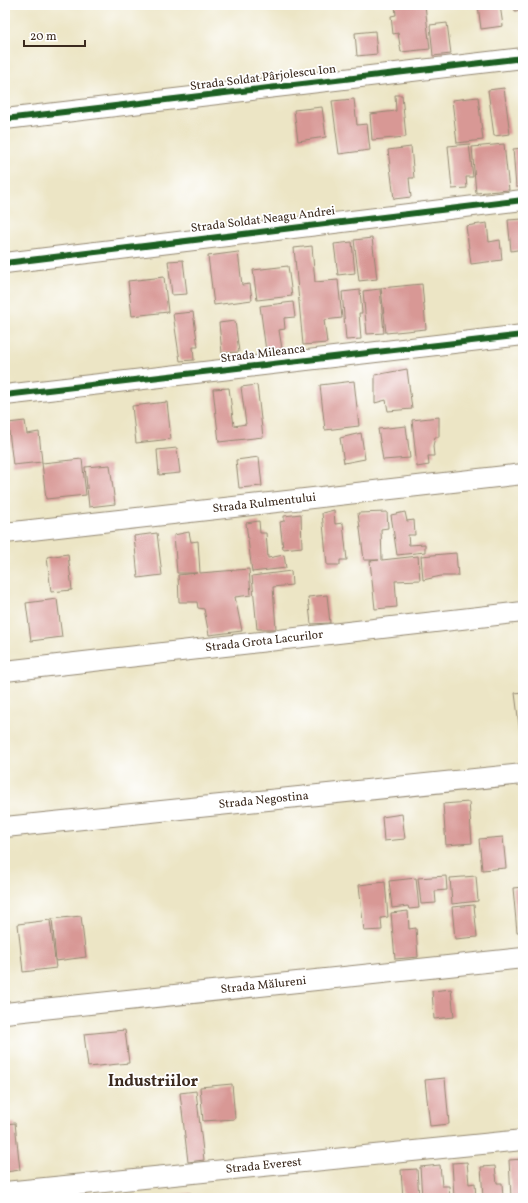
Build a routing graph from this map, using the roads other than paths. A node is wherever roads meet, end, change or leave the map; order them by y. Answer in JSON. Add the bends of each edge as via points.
{"nodes":[{"id":1,"x":523,"y":58,"type":"edge"},
{"id":2,"x":5,"y":119,"type":"edge"},
{"id":3,"x":523,"y":200,"type":"edge"},
{"id":4,"x":5,"y":263,"type":"edge"},
{"id":5,"x":523,"y":335,"type":"edge"},
{"id":6,"x":5,"y":395,"type":"edge"},
{"id":7,"x":523,"y":474,"type":"edge"},
{"id":8,"x":5,"y":533,"type":"edge"},
{"id":9,"x":523,"y":612,"type":"edge"},
{"id":10,"x":5,"y":671,"type":"edge"},
{"id":11,"x":523,"y":774,"type":"edge"},
{"id":12,"x":5,"y":828,"type":"edge"},
{"id":13,"x":523,"y":958,"type":"edge"},
{"id":14,"x":5,"y":1013,"type":"edge"},
{"id":15,"x":523,"y":1140,"type":"edge"},
{"id":16,"x":5,"y":1192,"type":"edge"}],
"edges":[{"from":1,"to":2,"type":"street","name":"Strada Soldat Pârjolescu Ion"},
{"from":3,"to":4,"type":"street","name":"Strada Soldat Neagu Andrei"},
{"from":5,"to":6,"type":"street","name":"Strada Mileanca"},
{"from":7,"to":8,"type":"street","name":"Strada Rulmentului"},
{"from":9,"to":10,"type":"street","name":"Strada Grota Lacurilor"},
{"from":11,"to":12,"type":"street","name":"Strada Negostina"},
{"from":13,"to":14,"type":"street","name":"Strada Mălureni"},
{"from":15,"to":16,"type":"street","name":"Strada Everest"}]}
